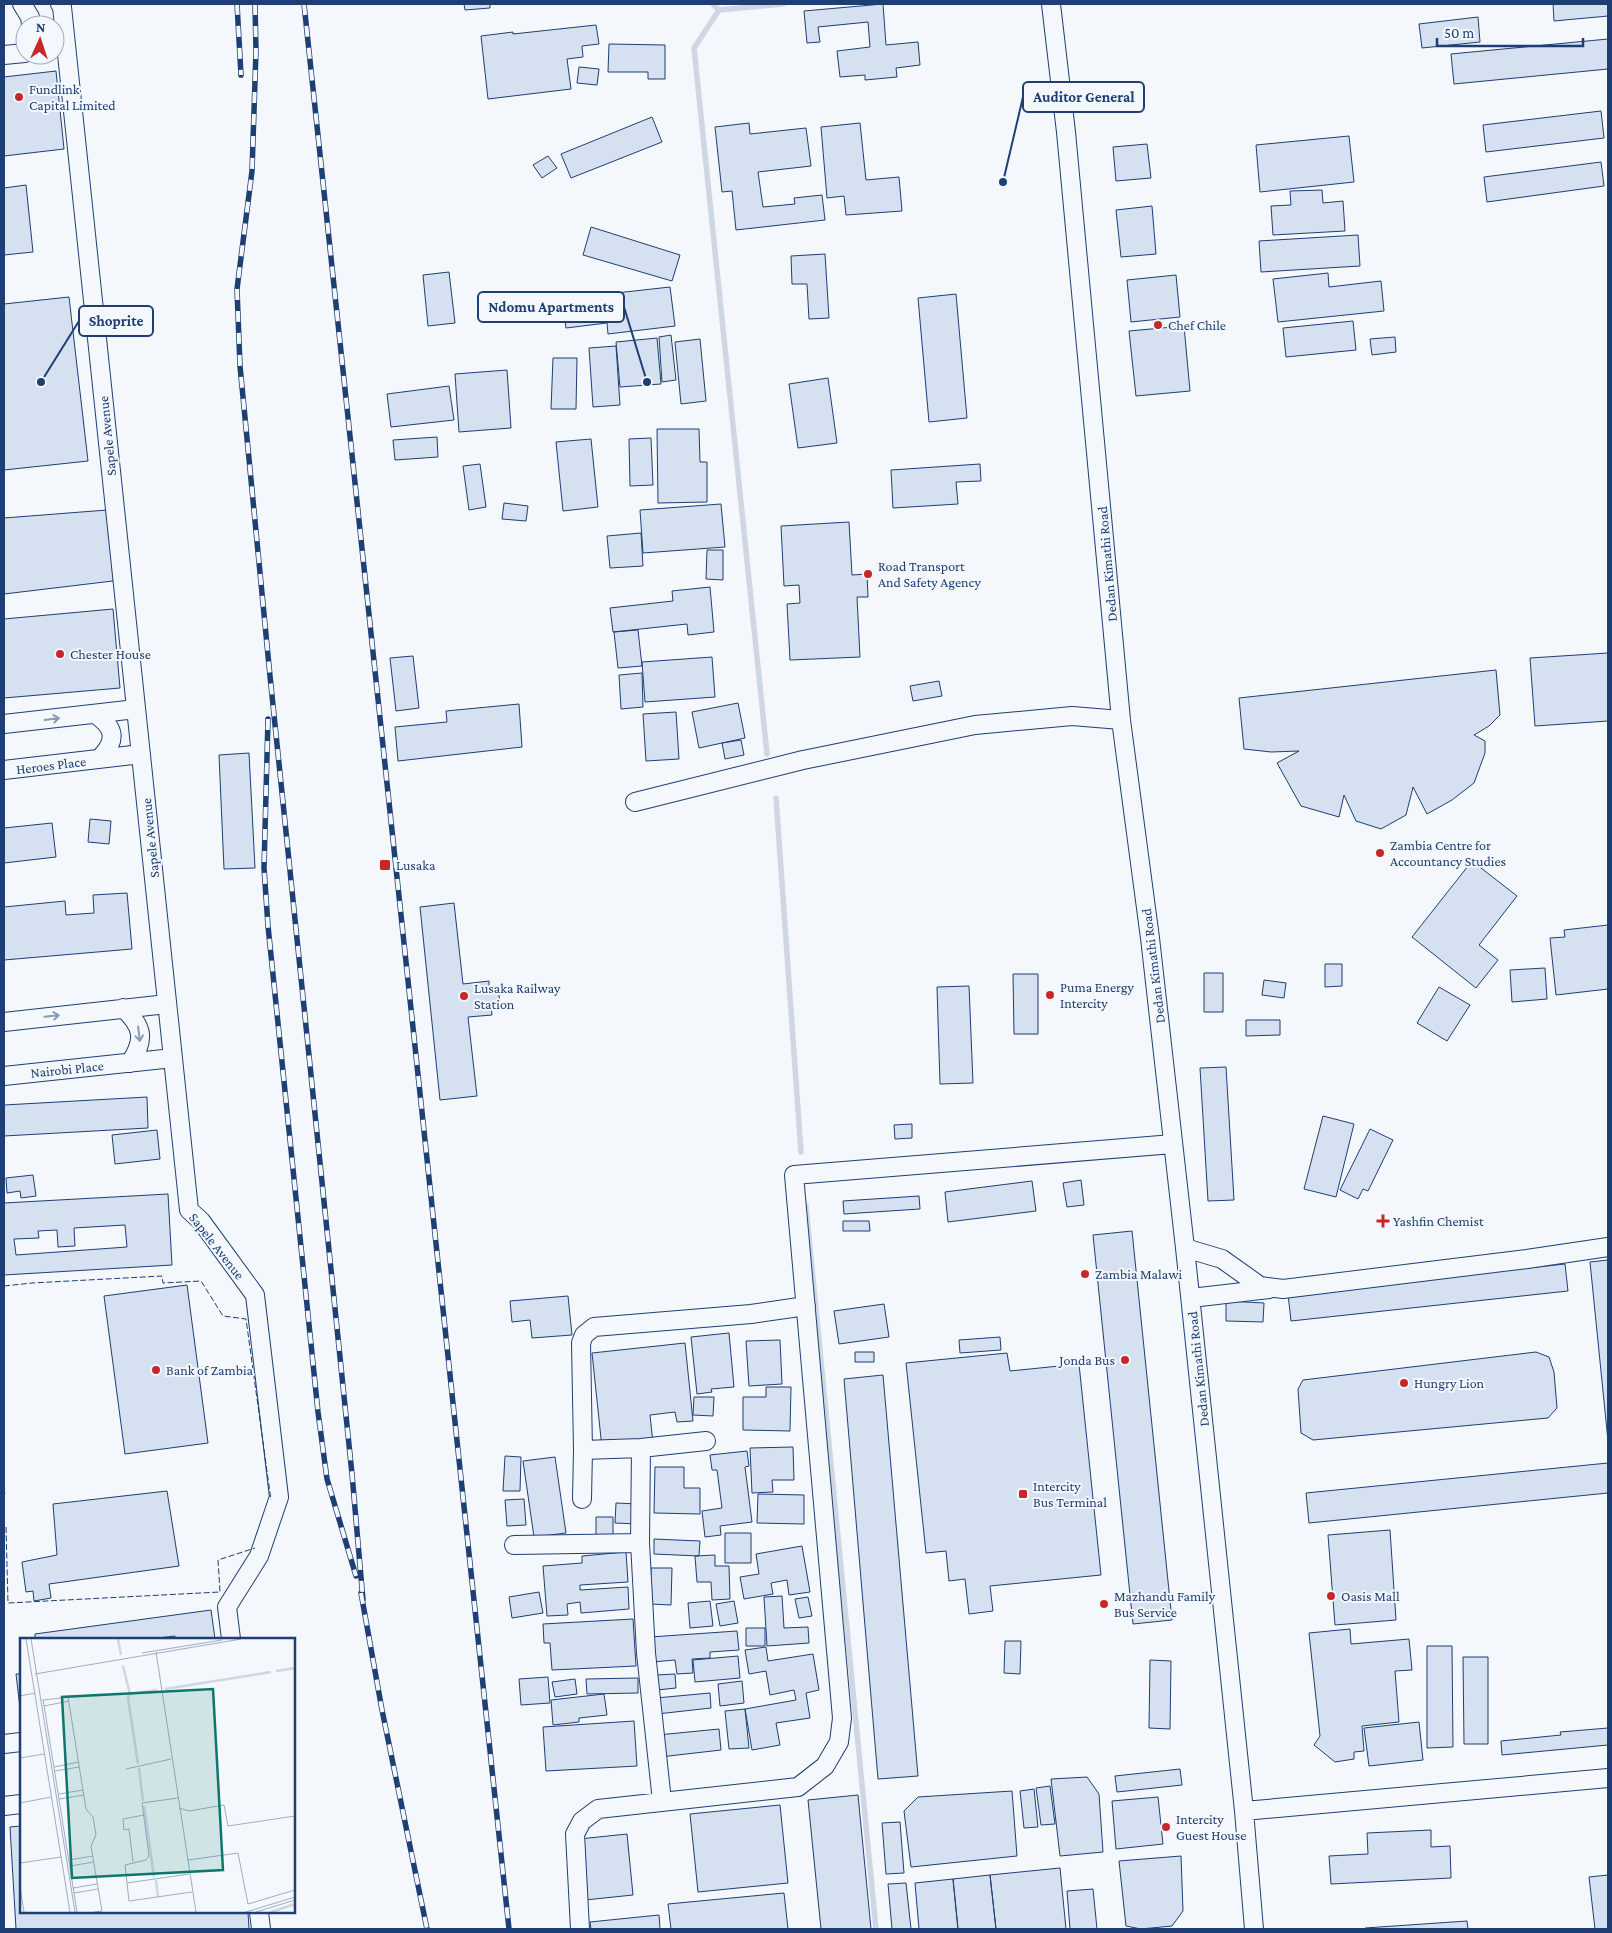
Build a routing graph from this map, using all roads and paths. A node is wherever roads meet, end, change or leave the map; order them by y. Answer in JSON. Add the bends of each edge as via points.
{"nodes":[{"id":1,"x":22,"y":4,"type":"edge"},
{"id":2,"x":1051,"y":4,"type":"edge"},
{"id":3,"x":29,"y":15,"type":"edge"},
{"id":4,"x":62,"y":65,"type":"edge"},
{"id":5,"x":136,"y":708,"type":"junction"},
{"id":6,"x":95,"y":714,"type":"junction"},
{"id":7,"x":1121,"y":720,"type":"junction"},
{"id":8,"x":4,"y":724,"type":"edge"},
{"id":9,"x":141,"y":754,"type":"junction"},
{"id":10,"x":99,"y":759,"type":"junction"},
{"id":11,"x":4,"y":770,"type":"edge"},
{"id":12,"x":634,"y":802,"type":"dead end"},
{"id":13,"x":167,"y":1004,"type":"junction"},
{"id":14,"x":124,"y":1008,"type":"junction"},
{"id":15,"x":4,"y":1022,"type":"edge"},
{"id":16,"x":173,"y":1058,"type":"junction"},
{"id":17,"x":130,"y":1062,"type":"junction"},
{"id":18,"x":4,"y":1076,"type":"edge"},
{"id":19,"x":1173,"y":1144,"type":"junction"},
{"id":20,"x":1608,"y":1247,"type":"edge"},
{"id":21,"x":1185,"y":1248,"type":"junction"},
{"id":22,"x":1270,"y":1288,"type":"junction"},
{"id":23,"x":1190,"y":1298,"type":"junction"},
{"id":24,"x":806,"y":1306,"type":"junction"},
{"id":25,"x":706,"y":1441,"type":"dead end"},
{"id":26,"x":641,"y":1448,"type":"junction"},
{"id":27,"x":583,"y":1450,"type":"junction"},
{"id":28,"x":582,"y":1499,"type":"dead end"},
{"id":29,"x":640,"y":1544,"type":"junction"},
{"id":30,"x":514,"y":1545,"type":"dead end"},
{"id":31,"x":231,"y":1638,"type":"edge"},
{"id":32,"x":20,"y":1742,"type":"edge"},
{"id":33,"x":4,"y":1744,"type":"edge"},
{"id":34,"x":1608,"y":1778,"type":"edge"},
{"id":35,"x":662,"y":1801,"type":"junction"},
{"id":36,"x":20,"y":1804,"type":"edge"},
{"id":37,"x":4,"y":1806,"type":"edge"},
{"id":38,"x":1244,"y":1811,"type":"junction"},
{"id":39,"x":259,"y":1913,"type":"edge"},
{"id":40,"x":261,"y":1929,"type":"edge"},
{"id":41,"x":580,"y":1929,"type":"edge"},
{"id":42,"x":1254,"y":1929,"type":"edge"}],
"edges":[{"from":1,"to":3,"type":"street"},
{"from":2,"to":7,"type":"street","name":"Dedan Kimathi Road"},
{"from":4,"to":5,"type":"street","name":"Sapele Avenue"},
{"from":5,"to":6,"type":"street"},
{"from":5,"to":9,"type":"street","name":"Sapele Avenue"},
{"from":8,"to":6,"type":"street","one_way":true},
{"from":6,"to":10,"type":"street","name":"Heroes Place","via":[[107,722],[112,735],[109,749]]},
{"from":7,"to":12,"type":"street","via":[[1072,716],[975,725],[803,760]]},
{"from":7,"to":19,"type":"street","name":"Dedan Kimathi Road"},
{"from":9,"to":10,"type":"street","name":"Heroes Place"},
{"from":9,"to":13,"type":"street","name":"Sapele Avenue"},
{"from":10,"to":11,"type":"street","name":"Heroes Place"},
{"from":13,"to":14,"type":"street"},
{"from":13,"to":16,"type":"street","name":"Sapele Avenue"},
{"from":15,"to":14,"type":"street","one_way":true},
{"from":14,"to":17,"type":"street","one_way":true,"via":[[135,1019],[141,1034],[139,1050]]},
{"from":16,"to":17,"type":"street","name":"Nairobi Place"},
{"from":16,"to":31,"type":"street","name":"Sapele Avenue","via":[[189,1210],[201,1221],[254,1296],[279,1497],[259,1556],[227,1607]]},
{"from":17,"to":18,"type":"street","name":"Nairobi Place"},
{"from":19,"to":21,"type":"street","name":"Dedan Kimathi Road"},
{"from":19,"to":24,"type":"street","via":[[794,1175]]},
{"from":20,"to":22,"type":"street"},
{"from":21,"to":22,"type":"street","via":[[1222,1259],[1260,1286]]},
{"from":21,"to":23,"type":"street","name":"Dedan Kimathi Road"},
{"from":22,"to":23,"type":"street"},
{"from":23,"to":38,"type":"street","name":"Dedan Kimathi Road"},
{"from":24,"to":27,"type":"street","via":[[751,1314],[594,1327],[584,1334],[581,1342]]},
{"from":24,"to":35,"type":"street","via":[[842,1718],[839,1742],[825,1766],[798,1787]]},
{"from":25,"to":26,"type":"street"},
{"from":26,"to":27,"type":"street"},
{"from":26,"to":29,"type":"street"},
{"from":27,"to":28,"type":"street"},
{"from":29,"to":30,"type":"street"},
{"from":29,"to":35,"type":"street","via":[[646,1653]]},
{"from":32,"to":33,"type":"street"},
{"from":34,"to":38,"type":"street"},
{"from":35,"to":41,"type":"street","via":[[598,1809],[582,1821],[575,1834]]},
{"from":36,"to":37,"type":"street"},
{"from":38,"to":42,"type":"street","name":"Dedan Kimathi Road"},
{"from":39,"to":40,"type":"street"}]}
